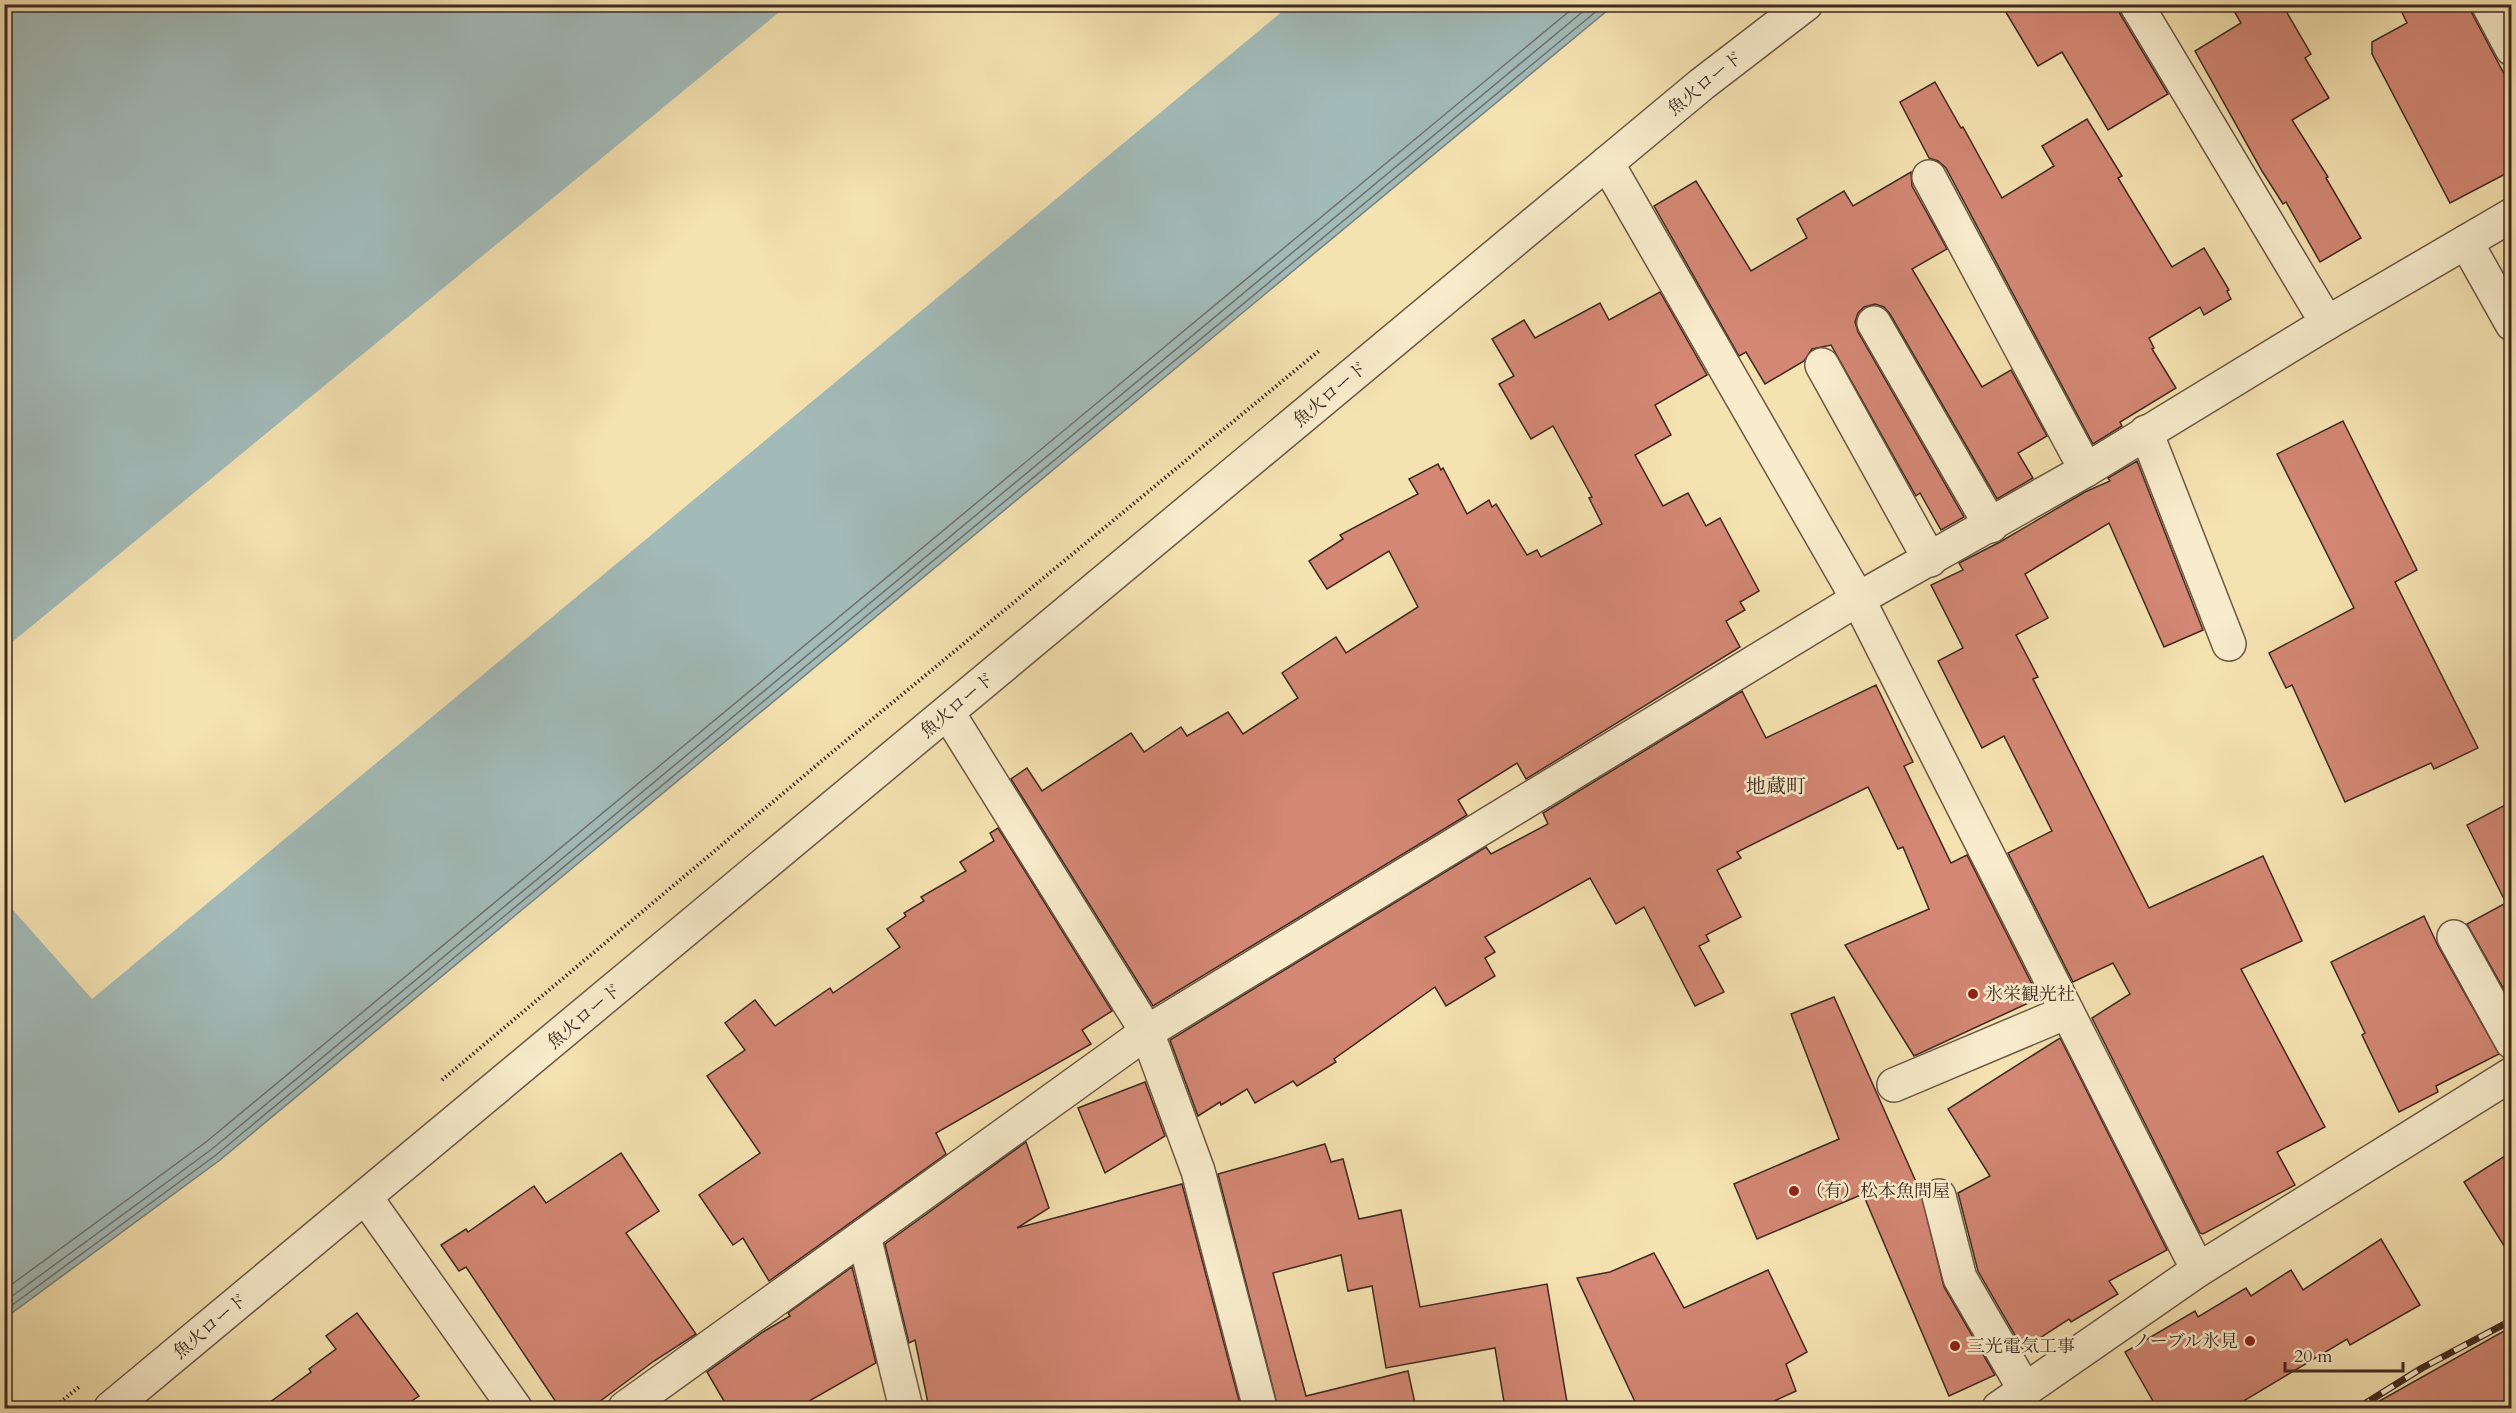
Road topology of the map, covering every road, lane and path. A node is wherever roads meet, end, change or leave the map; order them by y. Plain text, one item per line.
1 (1806, 4) edge
2 (2136, 4) edge
3 (2488, 4) edge
4 (2511, 49) edge
5 (1607, 163) junction
6 (1929, 177) dead end
7 (2511, 215) edge
8 (2466, 242) junction
9 (1874, 323) dead end
10 (2327, 323) junction
11 (2511, 324) edge
12 (1822, 365) dead end
13 (2146, 432) junction
14 (2086, 470) junction
15 (1991, 526) junction
16 (1930, 560) junction
17 (1858, 599) junction
18 (2229, 644) dead end
19 (948, 712) junction
20 (2454, 936) dead end
21 (2067, 1012) junction
22 (1147, 1032) junction
23 (2511, 1042) edge
24 (2511, 1074) edge
25 (1894, 1085) dead end
26 (1939, 1196) dead end
27 (366, 1198) junction
28 (864, 1236) junction
29 (2198, 1270) junction
30 (2012, 1399) edge
31 (111, 1408) edge
32 (515, 1408) edge
33 (625, 1408) edge
34 (906, 1408) edge
35 (1260, 1408) edge

1 - 5 street, 魚火ロード
2 - 10 street
3 - 4 street
5 - 17 street
5 - 19 street, 魚火ロード
6 - 14 street
7 - 8 street
8 - 10 street
8 - 11 street
9 - 15 street
10 - 13 street
12 - 16 street
13 - 14 street
13 - 18 street
14 - 15 street
15 - 16 street
16 - 17 street
17 - 21 street
17 - 22 street
19 - 22 street
19 - 27 street, 魚火ロード
20 - 23 street
21 - 25 street
21 - 29 street
22 - 28 street
22 - 35 street
24 - 29 street
26 - 30 street
27 - 31 street, 魚火ロード
27 - 32 street
28 - 33 street
28 - 34 street
29 - 30 street

